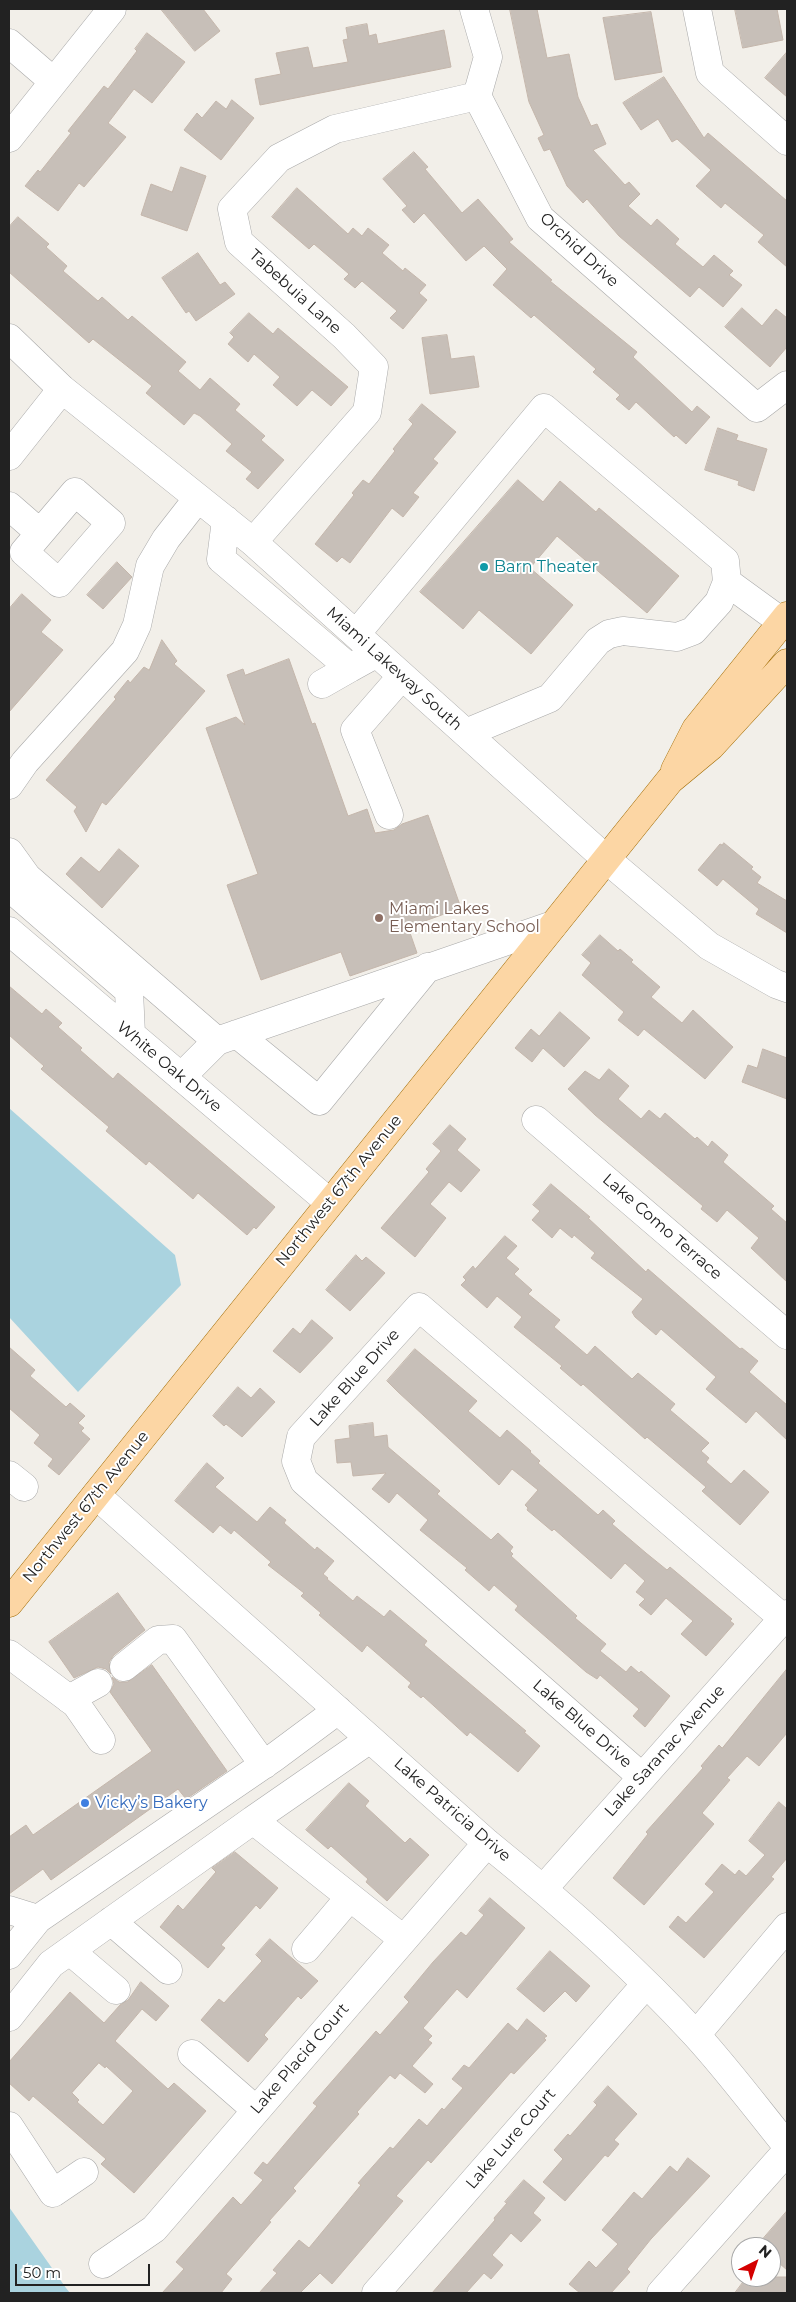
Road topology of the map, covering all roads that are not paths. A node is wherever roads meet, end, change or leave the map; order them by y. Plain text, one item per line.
1 (112, 9) edge
2 (474, 9) edge
3 (697, 9) edge
4 (9, 43) edge
5 (52, 81) junction
6 (478, 96) junction
7 (9, 138) edge
8 (787, 141) edge
9 (9, 338) edge
10 (787, 384) edge
11 (62, 389) junction
12 (9, 456) edge
13 (198, 498) junction
14 (9, 506) edge
15 (226, 520) junction
16 (40, 533) dead end
17 (253, 542) junction
18 (727, 582) junction
19 (784, 619) edge
20 (356, 634) junction
21 (377, 653) junction
22 (787, 663) edge
23 (350, 668) junction
24 (402, 676) junction
25 (322, 684) dead end
26 (466, 733) junction
27 (670, 780) junction
28 (9, 785) edge
29 (389, 816) dead end
30 (9, 852) edge
31 (606, 859) junction
32 (9, 888) edge
33 (553, 925) junction
34 (9, 931) edge
35 (428, 967) junction
36 (787, 988) edge
37 (131, 1034) junction
38 (227, 1037) junction
39 (182, 1077) junction
40 (536, 1120) dead end
41 (330, 1202) junction
42 (787, 1335) edge
43 (96, 1495) junction
44 (9, 1603) edge
45 (786, 1616) edge
46 (9, 1654) edge
47 (124, 1667) dead end
48 (98, 1683) dead end
49 (70, 1699) junction
50 (338, 1710) junction
51 (370, 1739) junction
52 (101, 1740) dead end
53 (264, 1765) junction
54 (642, 1777) junction
55 (253, 1820) junction
56 (487, 1843) junction
57 (544, 1888) junction
58 (350, 1897) junction
59 (9, 1910) edge
60 (38, 1919) junction
61 (111, 1922) junction
62 (787, 1926) edge
63 (403, 1939) junction
64 (306, 1949) dead end
65 (70, 1951) junction
66 (9, 1954) edge
67 (168, 1970) dead end
68 (646, 1984) junction
69 (116, 1990) dead end
70 (9, 2017) edge
71 (696, 2035) junction
72 (192, 2054) dead end
73 (256, 2110) junction
74 (9, 2126) edge
75 (787, 2146) edge
76 (787, 2151) edge
77 (84, 2172) dead end
78 (103, 2264) dead end
79 (376, 2293) edge
80 (661, 2293) edge

1 - 5 street
2 - 6 street
3 - 8 street
4 - 5 street
5 - 7 street
6 - 10 street, Orchid Drive
6 - 17 street, Tabebuia Lane
9 - 11 street, Miami Lakeway South
11 - 12 street
11 - 13 street, Miami Lakeway South
13 - 15 street, Miami Lakeway South
13 - 28 street
14 - 16 street
15 - 17 street, Miami Lakeway South
15 - 23 street
17 - 20 street, Miami Lakeway South
18 - 19 street
18 - 20 street
18 - 26 street
19 - 27 main road, Northwest 67th Avenue
20 - 21 street, Miami Lakeway South
21 - 23 street
21 - 24 street, Miami Lakeway South
22 - 27 main road, Northwest 67th Avenue
23 - 25 street
24 - 26 street, Miami Lakeway South
24 - 29 street
26 - 31 street, Miami Lakeway South
27 - 31 main road, Northwest 67th Avenue
30 - 38 street
31 - 33 main road, Northwest 67th Avenue
31 - 36 street, Miami Lakeway South
32 - 37 street
33 - 35 street
33 - 41 main road, Northwest 67th Avenue
34 - 37 street, White Oak Drive
35 - 38 street
35 - 38 street
37 - 39 street, White Oak Drive
38 - 39 street
39 - 41 street, White Oak Drive
40 - 42 street, Lake Como Terrace
41 - 43 main road, Northwest 67th Avenue
43 - 44 main road, Northwest 67th Avenue
43 - 50 street, Lake Patricia Drive
45 - 54 street, Lake Saranac Avenue
45 - 54 street, Lake Blue Drive
46 - 49 street
47 - 53 street
48 - 49 street
49 - 52 street
50 - 51 street, Lake Patricia Drive
50 - 53 street
51 - 55 street
51 - 56 street, Lake Patricia Drive
53 - 60 street
54 - 57 street, Lake Saranac Avenue
55 - 58 street
55 - 61 street
56 - 57 street, Lake Patricia Drive
56 - 63 street, Lake Placid Court
57 - 68 street, Lake Patricia Drive
58 - 63 street
58 - 64 street
59 - 60 street
60 - 66 street
61 - 65 street
61 - 67 street
62 - 71 street
63 - 73 street, Lake Placid Court
65 - 69 street
65 - 70 street
68 - 71 street, Lake Patricia Drive
68 - 79 street, Lake Lure Court
71 - 75 street, Lake Patricia Drive
72 - 73 street
73 - 78 street, Lake Placid Court
74 - 77 street
76 - 80 street

